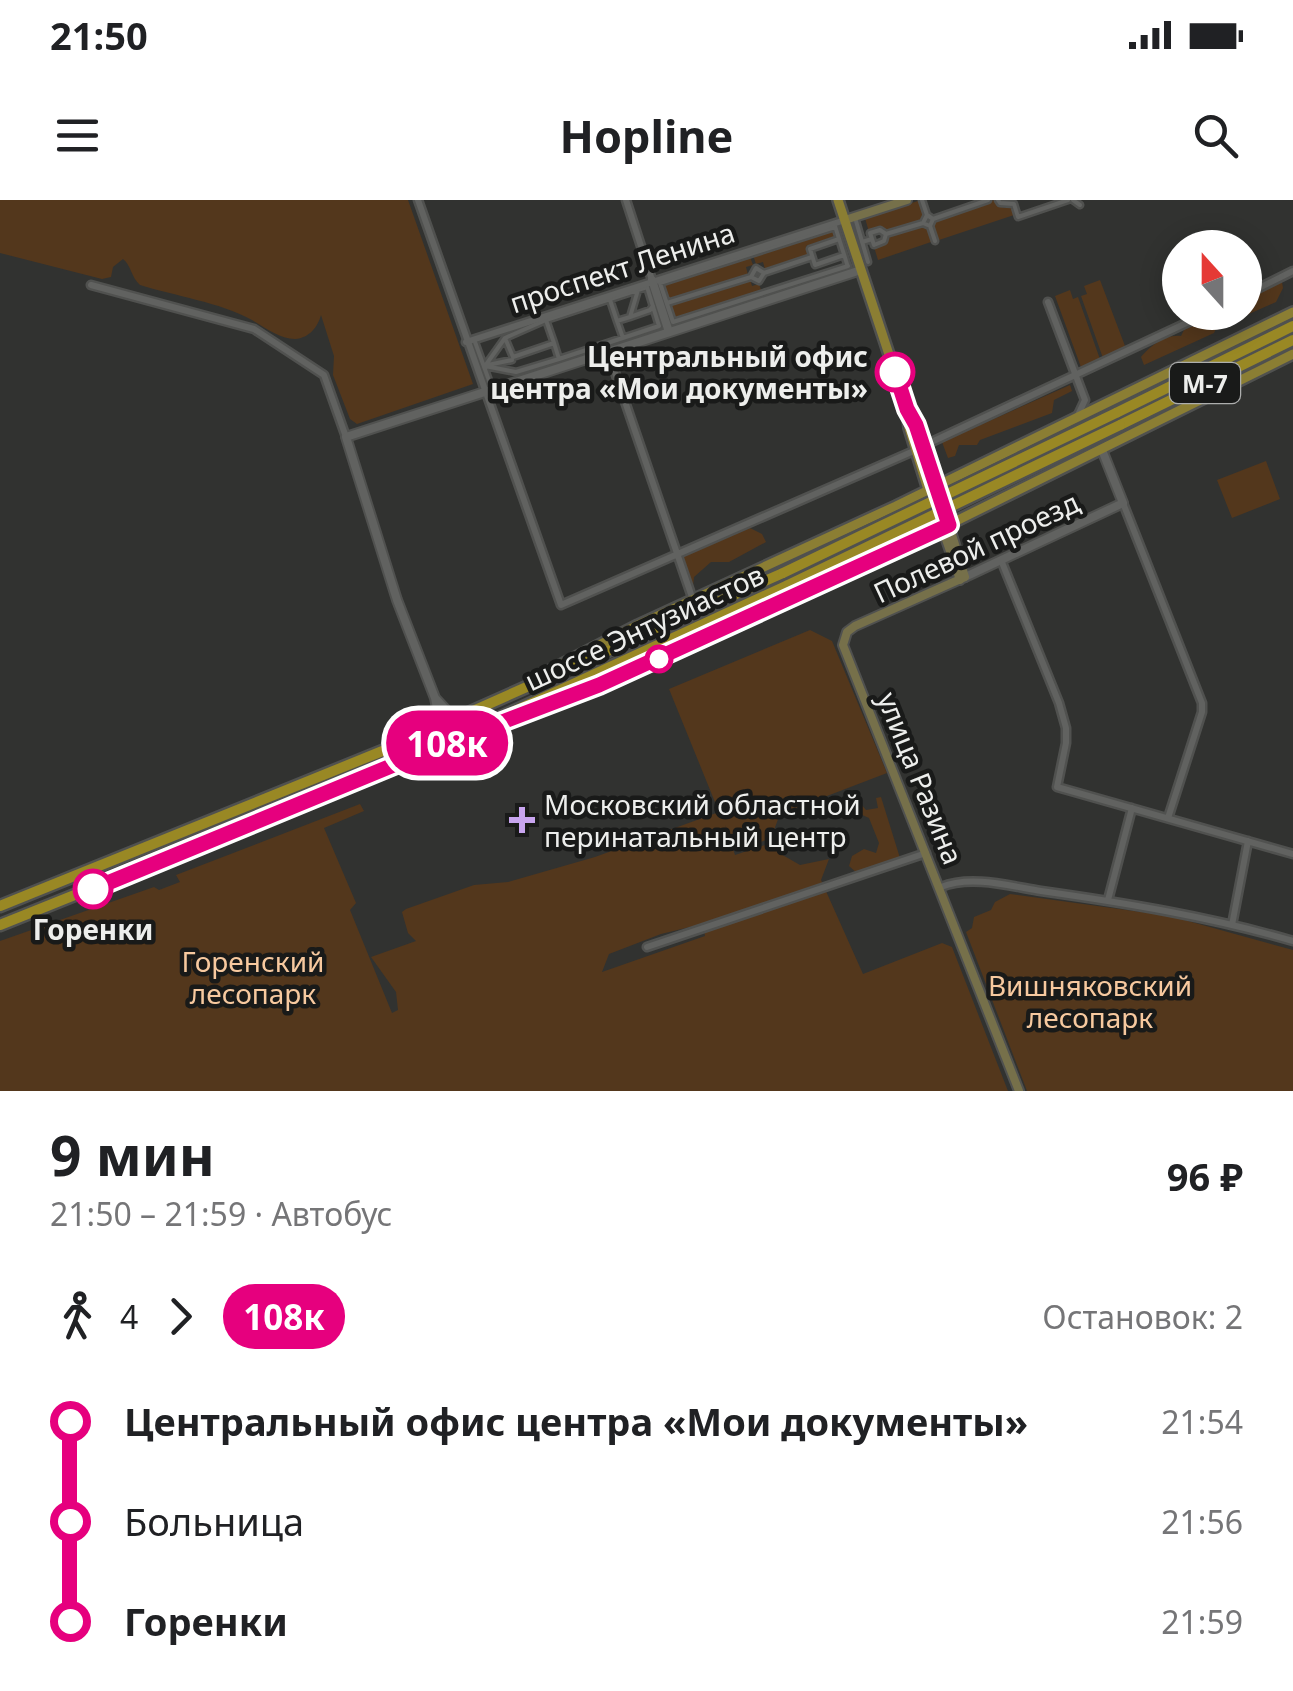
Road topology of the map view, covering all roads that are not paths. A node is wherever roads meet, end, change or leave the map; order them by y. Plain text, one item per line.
1 (418, 200) edge
2 (626, 200) edge
3 (838, 200) edge
4 (907, 200) edge
5 (922, 200) edge
6 (988, 200) edge
7 (998, 200) edge
8 (1070, 200) edge
9 (1013, 202) edge
10 (1080, 205) dead end
11 (927, 216) junction
12 (934, 218) junction
13 (924, 222) junction
14 (841, 225) junction
15 (930, 226) junction
16 (839, 240) junction
17 (935, 241) dead end
18 (862, 242) junction
19 (751, 254) junction
20 (844, 255) junction
21 (812, 257) junction
22 (865, 266) junction
23 (756, 268) junction
24 (1293, 271) edge
25 (764, 273) junction
26 (751, 276) junction
27 (652, 280) junction
28 (759, 282) junction
29 (91, 286) dead end
30 (1262, 286) edge
31 (638, 290) junction
32 (763, 293) junction
33 (610, 300) junction
34 (1048, 302) dead end
35 (667, 303) junction
36 (652, 309) junction
37 (1293, 312) edge
38 (630, 317) junction
39 (546, 320) junction
40 (617, 321) junction
41 (1293, 326) edge
42 (1173, 330) edge
43 (669, 332) junction
44 (551, 334) junction
45 (504, 338) junction
46 (623, 338) junction
47 (1293, 340) edge
48 (471, 342) junction
49 (554, 344) junction
50 (544, 346) junction
51 (557, 352) junction
52 (608, 352) junction
53 (1293, 354) edge
54 (510, 358) junction
55 (559, 360) junction
56 (484, 366) junction
57 (516, 372) junction
58 (1076, 378) junction
59 (488, 389) junction
60 (1084, 400) junction
61 (1106, 404) junction
62 (1118, 419) junction
63 (1074, 420) junction
64 (346, 437) junction
65 (1024, 444) junction
66 (920, 448) junction
67 (1102, 450) junction
68 (1036, 482) junction
69 (932, 488) junction
70 (1123, 503) junction
71 (945, 527) junction
72 (806, 547) junction
73 (676, 556) junction
74 (1001, 560) junction
75 (963, 578) junction
76 (818, 584) junction
77 (693, 600) junction
78 (847, 632) joint
79 (436, 698) junction
80 (494, 700) junction
81 (464, 714) junction
82 (428, 730) junction
83 (447, 743) junction
84 (1132, 808) junction
85 (1168, 818) junction
86 (1248, 841) junction
87 (927, 853) junction
88 (1293, 854) edge
89 (941, 887) junction
90 (1108, 900) junction
91 (0, 906) edge
92 (0, 925) edge
93 (1232, 925) junction
94 (1293, 941) edge
95 (647, 947) dead end
96 (1019, 1091) edge

1 - 48 street
2 - 27 street
3 - 14 main road
4 - 14 main road, проспект Ленина
5 - 11 street
6 - 12 street
7 - 9 street
8 - 9 street
8 - 10 street
11 - 12 street
11 - 13 street
12 - 15 street
13 - 15 street
13 - 18 street
14 - 16 street
14 - 18 street
14 - 19 street
14 - 22 main road
14 - 27 street, проспект Ленина
15 - 17 street
16 - 20 street
16 - 21 street
18 - 22 street
19 - 23 street
19 - 35 street
20 - 21 street
20 - 32 street
21 - 25 street
22 - 43 street
22 - 66 main road
23 - 25 street
23 - 26 street
24 - 30 street
25 - 28 street
26 - 28 street
26 - 35 street
27 - 43 street
27 - 48 street, проспект Ленина
28 - 32 street
29 - 64 street
31 - 33 street
31 - 36 street
31 - 38 street
32 - 35 street
33 - 39 street
33 - 40 street
34 - 58 street
36 - 38 street
36 - 46 street
37 - 61 main road
38 - 40 street
39 - 44 street
39 - 45 street
40 - 46 street
41 - 62 highway, шоссе Энтузиастов / М-7
42 - 58 street
43 - 52 street
44 - 49 street
44 - 50 street
45 - 54 street
45 - 56 street
46 - 55 street
47 - 62 highway, шоссе Энтузиастов / М-7
48 - 56 street
48 - 59 street
49 - 50 street
49 - 51 street
50 - 51 street
50 - 54 street
51 - 55 street
52 - 59 street
52 - 73 street
53 - 67 main road
54 - 56 street
54 - 57 street
55 - 57 street
56 - 57 street
56 - 59 street
58 - 60 street
58 - 66 street
59 - 64 street
59 - 73 street
60 - 61 street
60 - 63 street
61 - 63 main road
62 - 80 highway, шоссе Энтузиастов / М-7, bridge
62 - 83 highway, шоссе Энтузиастов / М-7, bridge
63 - 65 main road
64 - 79 street
65 - 68 main road
65 - 69 main road
66 - 69 main road
66 - 73 street
67 - 68 main road
67 - 70 street
68 - 71 main road
69 - 71 main road
69 - 72 main road
70 - 74 street, Полевой проезд
70 - 85 street
71 - 75 main road
71 - 76 main road
72 - 76 main road
72 - 77 main road
73 - 77 street
74 - 75 street, Полевой проезд
74 - 84 street
75 - 78 main road, Полевой проезд
76 - 83 main road
77 - 80 main road
78 - 87 main road, улица Разина
79 - 81 street
79 - 82 street
80 - 81 highway, шоссе Энтузиастов / М-7
81 - 82 highway, шоссе Энтузиастов / М-7
82 - 91 highway, шоссе Энтузиастов / М-7
83 - 92 highway, шоссе Энтузиастов / М-7
84 - 85 street
84 - 90 street
85 - 86 street
86 - 88 street
86 - 93 street
87 - 89 main road, улица Разина
87 - 95 street
89 - 90 street
89 - 96 main road, улица Разина
90 - 93 street
93 - 94 street

